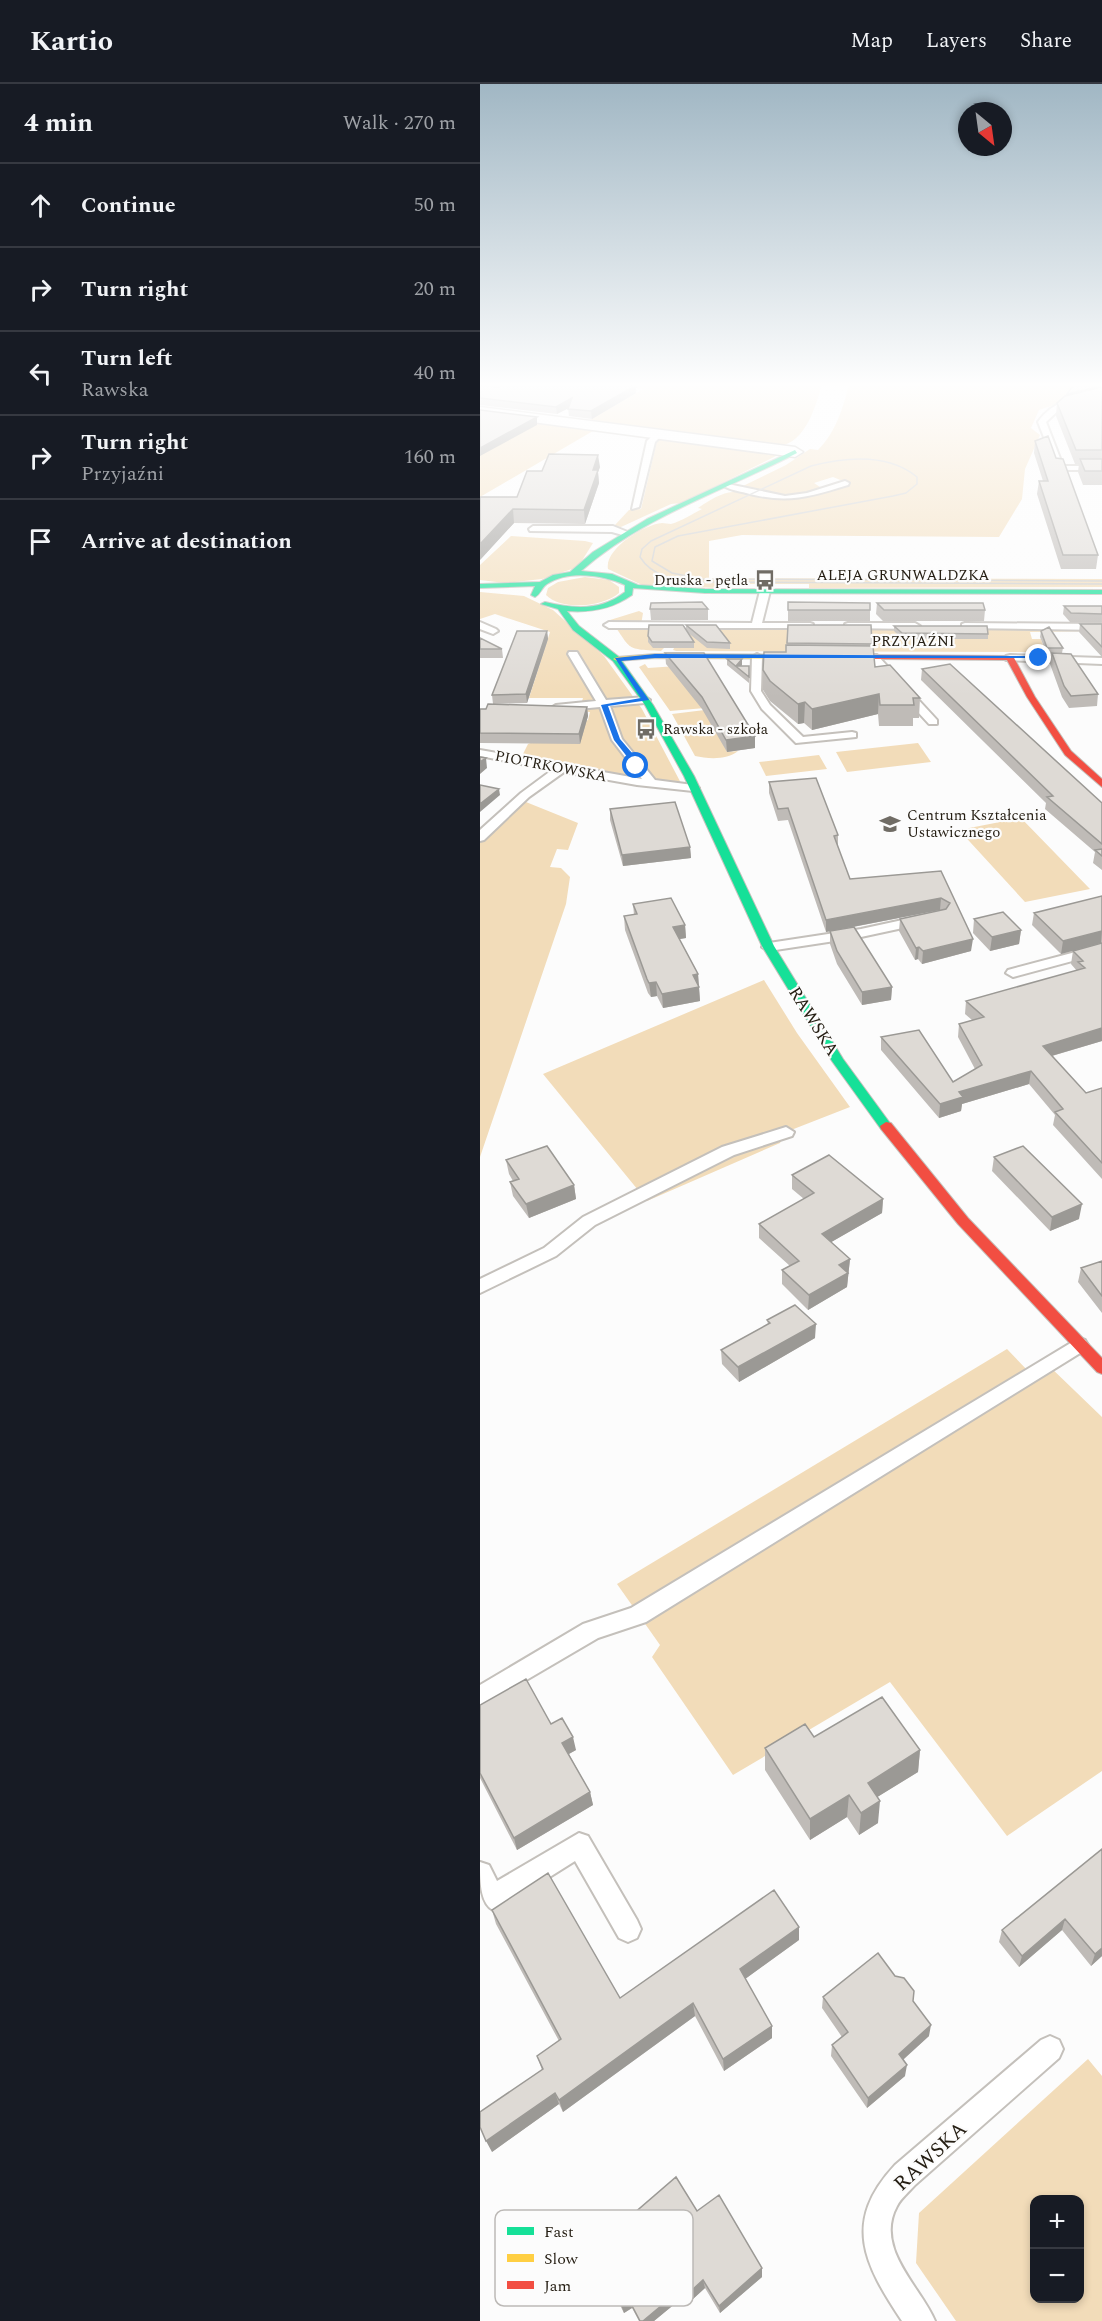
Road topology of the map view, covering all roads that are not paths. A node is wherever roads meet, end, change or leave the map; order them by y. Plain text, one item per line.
1 (640, 488) edge
2 (723, 488) edge
3 (738, 488) edge
4 (828, 488) edge
5 (635, 507) dead end
6 (532, 529) edge
7 (626, 533) junction
8 (600, 553) junction
9 (573, 574) junction
10 (603, 574) junction
11 (480, 587) edge
12 (538, 589) junction
13 (628, 591) junction
14 (765, 591) junction
15 (1102, 592) edge
16 (561, 608) junction
17 (591, 608) junction
18 (480, 625) edge
19 (609, 625) dead end
20 (757, 626) junction
21 (817, 626) edge
22 (840, 626) edge
23 (923, 626) edge
24 (959, 626) edge
25 (1102, 627) edge
26 (493, 631) dead end
27 (588, 635) junction
28 (573, 654) dead end
29 (757, 657) junction
30 (873, 657) junction
31 (1010, 658) junction
32 (617, 659) junction
33 (1102, 661) edge
34 (645, 700) junction
35 (604, 705) junction
36 (543, 708) edge
37 (933, 722) dead end
38 (852, 735) dead end
39 (480, 753) edge
40 (562, 768) junction
41 (652, 784) junction
42 (1102, 784) edge
43 (693, 788) junction
44 (480, 837) edge
45 (929, 918) edge
46 (768, 946) junction
47 (1102, 949) edge
48 (1013, 973) dead end
49 (786, 1132) dead end
50 (480, 1287) edge
51 (1079, 1345) junction
52 (1102, 1368) edge
53 (480, 1697) edge
54 (480, 1874) edge
55 (628, 1929) dead end
56 (1050, 2049) dead end
57 (920, 2321) edge

1 - 5 lane
2 - 7 street
3 - 4 lane
6 - 7 lane
7 - 8 street
8 - 9 street
8 - 10 street
9 - 10 street
9 - 12 street
10 - 13 street
11 - 12 street
12 - 16 street
13 - 14 street, ALEJA GRUNWALDZKA
13 - 17 street
14 - 15 street, ALEJA GRUNWALDZKA
14 - 20 lane
16 - 17 street
16 - 27 street, RAWSKA
17 - 27 street
18 - 26 lane
19 - 20 lane
20 - 21 lane
22 - 23 lane
24 - 25 lane
27 - 32 street, RAWSKA
28 - 35 lane
29 - 30 street, PRZYJAŹNI
29 - 32 street, PRZYJAŹNI
29 - 38 lane
30 - 31 street, PRZYJAŹNI
30 - 37 lane
31 - 33 lane, PRZYJAŹNI
31 - 42 street
32 - 34 street, RAWSKA
34 - 35 lane
34 - 43 street, RAWSKA
35 - 36 lane
35 - 41 lane
39 - 40 lane, PIOTRKOWSKA
40 - 41 lane, PIOTRKOWSKA
40 - 44 lane
41 - 43 lane, PIOTRKOWSKA
43 - 46 street, RAWSKA
45 - 46 lane
46 - 51 street, RAWSKA
47 - 48 lane
49 - 50 lane
51 - 52 street, RAWSKA
51 - 53 lane
54 - 55 lane
56 - 57 lane, RAWSKA

